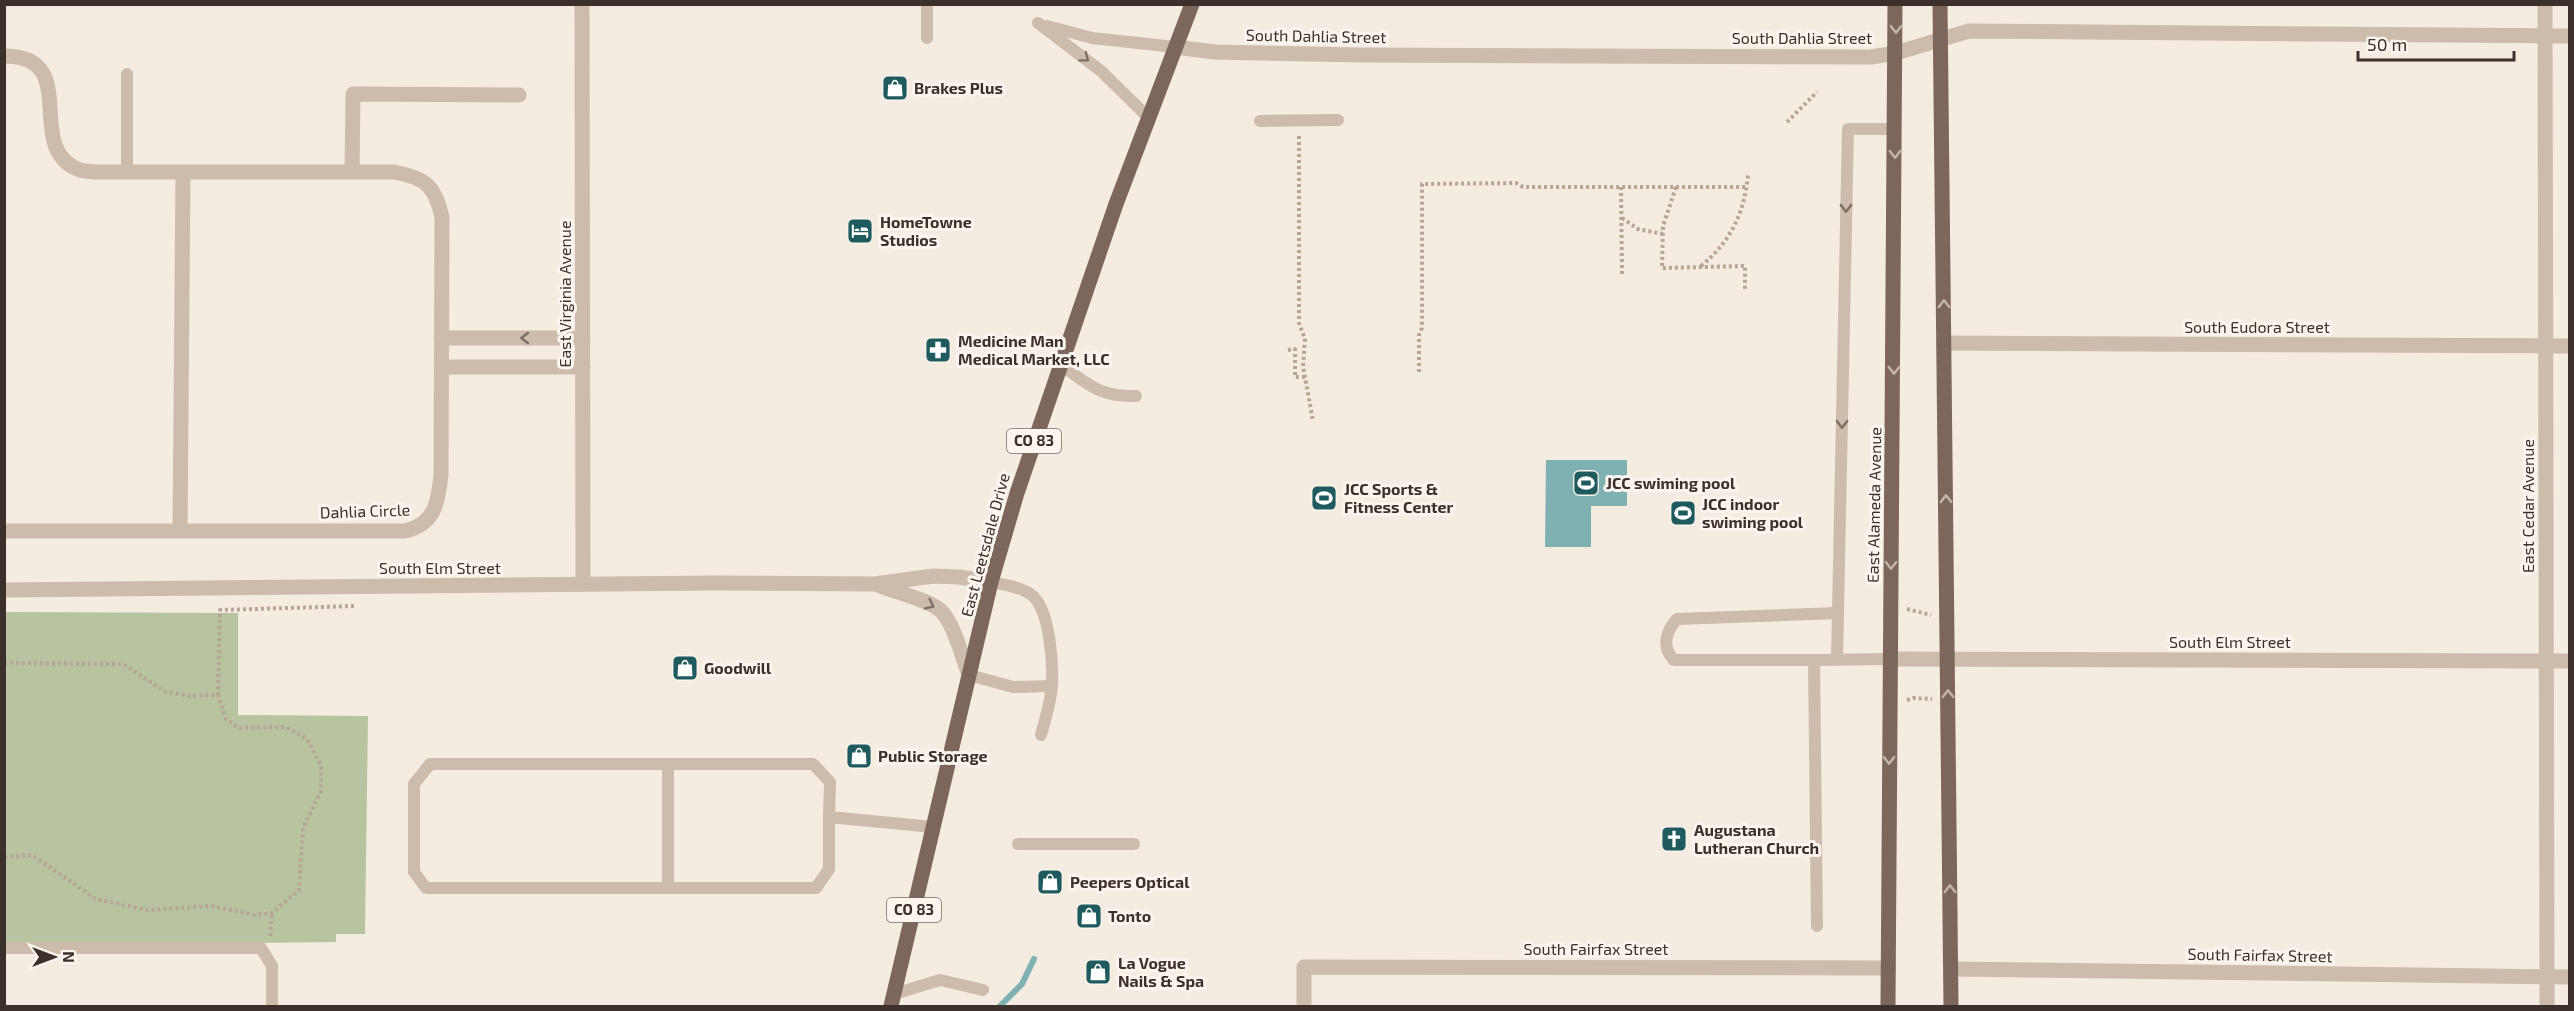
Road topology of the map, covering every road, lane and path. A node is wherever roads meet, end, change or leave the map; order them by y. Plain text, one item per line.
1 (582, 4) edge
2 (927, 4) edge
3 (1192, 4) edge
4 (1895, 4) edge
5 (1940, 4) edge
6 (2545, 4) edge
7 (2545, 36) junction
8 (2570, 36) edge
9 (927, 38) dead end
10 (1939, 40) junction
11 (1175, 47) junction
12 (1896, 53) junction
13 (4, 56) edge
14 (127, 74) dead end
15 (1817, 92) dead end
16 (519, 95) dead end
17 (1148, 117) junction
18 (1338, 120) dead end
19 (1260, 121) dead end
20 (1787, 122) dead end
21 (1895, 129) junction
22 (1299, 136) dead end
23 (127, 172) junction
24 (183, 172) junction
25 (352, 172) junction
26 (1748, 175) dead end
27 (1621, 187) junction
28 (1676, 187) junction
29 (1747, 187) junction
30 (1622, 218) junction
31 (1663, 234) junction
32 (1701, 266) junction
33 (1622, 274) dead end
34 (1745, 289) dead end
35 (441, 338) junction
36 (584, 338) junction
37 (1944, 343) junction
38 (2546, 346) junction
39 (2570, 346) edge
40 (1288, 350) dead end
41 (1060, 364) junction
42 (441, 367) junction
43 (584, 367) junction
44 (1419, 372) dead end
45 (1305, 377) junction
46 (1136, 396) dead end
47 (1312, 421) dead end
48 (4, 531) edge
49 (180, 531) junction
50 (991, 582) junction
51 (583, 584) junction
52 (875, 584) junction
53 (4, 590) edge
54 (363, 606) dead end
55 (1905, 609) dead end
56 (1838, 613) junction
57 (1932, 615) dead end
58 (1890, 658) junction
59 (1947, 658) junction
60 (1814, 660) junction
61 (1837, 660) junction
62 (2546, 661) junction
63 (2570, 661) edge
64 (4, 663) edge
65 (969, 675) junction
66 (1052, 686) junction
67 (218, 695) junction
68 (1907, 700) dead end
69 (1936, 700) dead end
70 (1041, 735) dead end
71 (668, 764) junction
72 (829, 817) junction
73 (933, 827) junction
74 (1018, 844) dead end
75 (1134, 844) dead end
76 (4, 856) edge
77 (668, 888) junction
78 (1817, 926) dead end
79 (4, 948) edge
80 (1888, 968) junction
81 (1951, 969) junction
82 (2547, 977) junction
83 (2570, 977) edge
84 (983, 990) dead end
85 (893, 1000) edge
86 (272, 1006) edge
87 (1304, 1006) edge
88 (1888, 1006) edge
89 (1951, 1006) edge
90 (2547, 1006) edge

1 - 36 street, East Virginia Avenue
2 - 9 lane
3 - 11 main road, East Leetsdale Drive / CO 83
4 -> 12 main road, East Alameda Avenue
5 - 10 main road
6 - 7 street, East Cedar Avenue
7 - 8 street, South Dahlia Street
7 - 10 street, South Dahlia Street
7 - 38 street, East Cedar Avenue
10 - 12 street, South Dahlia Street
37 -> 10 main road
11 - 12 street, South Dahlia Street
11 - 17 main road, East Leetsdale Drive / CO 83
11 -> 17 lane
12 - 21 main road, East Alameda Avenue
13 - 23 street, Dahlia Circle
14 - 23 lane
15 - 20 path
16 - 25 street
17 - 41 main road, East Leetsdale Drive / CO 83
18 - 19 lane
21 -> 56 lane
21 -> 58 main road, East Alameda Avenue
22 - 45 path
23 - 24 street, Dahlia Circle
24 - 25 street, Dahlia Circle
24 - 49 street
25 - 35 street, Dahlia Circle
26 - 29 path
27 - 28 path
27 - 30 path
27 - 44 path
28 - 29 path
28 - 31 path
29 - 32 path
30 - 31 path
30 - 33 path
31 - 32 path
32 - 34 path
36 -> 35 street
35 - 42 street, Dahlia Circle
36 - 43 street, East Virginia Avenue
37 - 38 street, South Eudora Street
59 -> 37 main road
38 - 39 street, South Eudora Street
38 - 62 street, East Cedar Avenue
40 - 45 path
41 - 46 lane
41 - 50 main road, East Leetsdale Drive / CO 83
42 - 43 street
42 - 49 street, Dahlia Circle
43 - 51 street, East Virginia Avenue
45 - 47 path
48 - 49 street, Dahlia Circle
50 - 52 street, South Elm Street
50 - 65 main road, East Leetsdale Drive / CO 83
50 - 66 lane
51 - 52 street, South Elm Street
51 - 53 street, South Elm Street
52 -> 65 street, South Elm Street
54 - 67 path
55 - 57 path
56 - 60 lane
56 - 61 lane
58 - 59 street, South Elm Street
58 - 61 lane
58 -> 80 main road, East Alameda Avenue
59 - 62 street, South Elm Street
81 -> 59 main road
60 - 61 lane
60 - 78 lane
62 - 63 street, South Elm Street
62 - 82 street, East Cedar Avenue
64 - 67 path
65 - 66 lane
65 - 73 main road, East Leetsdale Drive / CO 83
66 - 70 lane
67 - 76 path
68 - 69 path
71 - 72 lane
71 - 77 lane
71 - 77 lane
72 - 73 lane
72 - 77 lane
73 - 85 main road, East Leetsdale Drive / CO 83
74 - 75 lane
79 - 86 lane
80 - 87 street, South Fairfax Street
80 - 88 main road, East Alameda Avenue
81 - 82 street, South Fairfax Street
81 - 89 main road
82 - 83 street, South Fairfax Street
82 - 90 street, East Cedar Avenue
84 - 85 lane

